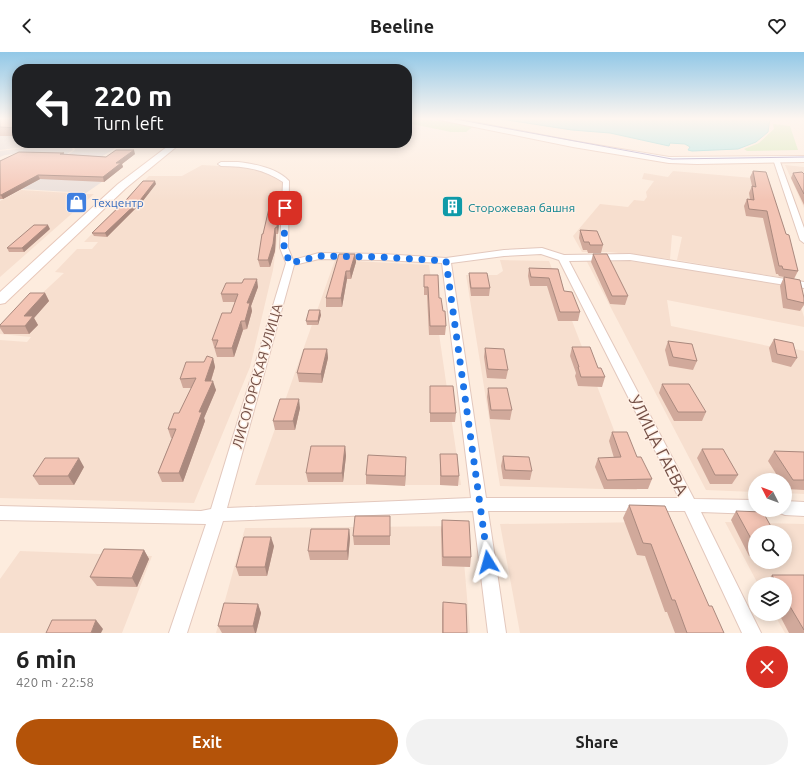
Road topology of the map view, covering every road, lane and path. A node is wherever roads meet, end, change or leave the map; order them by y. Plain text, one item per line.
1 (580, 145) edge
2 (613, 145) edge
3 (171, 148) edge
4 (804, 154) edge
5 (776, 159) junction
6 (804, 159) edge
7 (221, 164) dead end
8 (804, 240) edge
9 (563, 258) junction
10 (446, 261) junction
11 (290, 263) junction
12 (804, 285) edge
13 (0, 300) edge
14 (480, 504) junction
15 (690, 505) junction
16 (748, 508) edge
17 (792, 508) edge
18 (804, 509) edge
19 (0, 513) edge
20 (217, 514) junction
21 (178, 633) edge
22 (498, 633) edge
23 (752, 633) edge

1 - 5 main road
2 - 4 main road
3 - 13 main road
5 - 6 main road
5 - 8 street
7 - 11 street
9 - 10 street
9 - 12 street
9 - 15 street, УЛИЦА ГАЕВА
10 - 11 street
10 - 14 street
11 - 20 street, ЛИСОГОРСКАЯ УЛИЦА
14 - 15 street
14 - 20 street
14 - 22 street
15 - 16 street
15 - 23 street, УЛИЦА ГАЕВА
17 - 18 street
19 - 20 street
20 - 21 street, ЛИСОГОРСКАЯ УЛИЦА

